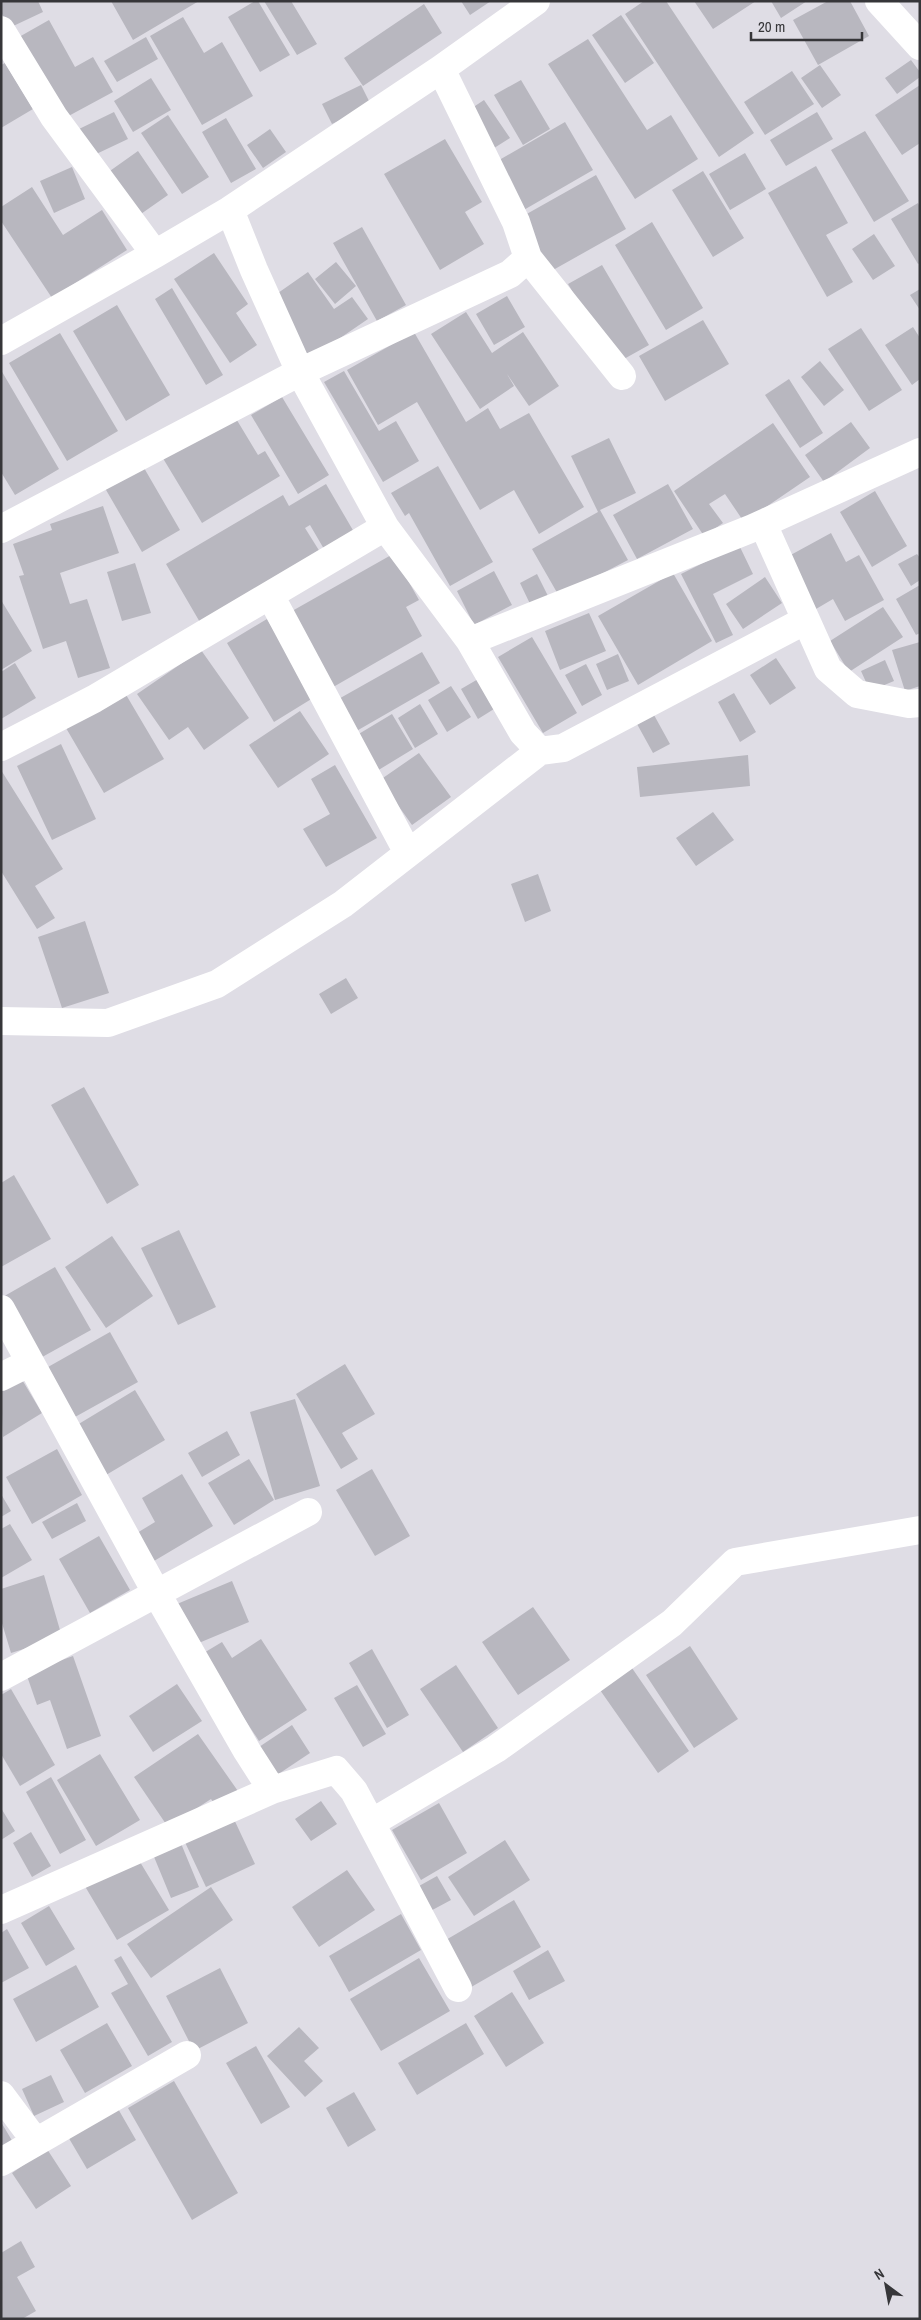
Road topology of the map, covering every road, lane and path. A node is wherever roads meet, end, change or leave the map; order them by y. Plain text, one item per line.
1 (536, 1) edge
2 (878, 1) edge
3 (1, 30) edge
4 (920, 46) edge
5 (440, 69) junction
6 (230, 210) junction
7 (155, 254) junction
8 (528, 258) junction
9 (1, 341) edge
10 (300, 372) junction
11 (622, 376) dead end
12 (920, 452) edge
13 (763, 524) junction
14 (385, 527) junction
15 (1, 529) edge
16 (270, 595) junction
17 (806, 620) junction
18 (470, 641) junction
19 (920, 703) edge
20 (1, 747) edge
21 (540, 751) junction
22 (408, 853) junction
23 (1, 1020) edge
24 (1, 1309) edge
25 (29, 1363) junction
26 (1, 1377) edge
27 (308, 1512) dead end
28 (920, 1530) edge
29 (157, 1594) junction
30 (1, 1678) edge
31 (272, 1790) junction
32 (371, 1823) junction
33 (1, 1910) edge
34 (458, 1988) dead end
35 (187, 2055) dead end
36 (1, 2095) edge
37 (36, 2142) junction
38 (1, 2162) edge

1 - 5 street
2 - 4 street
3 - 7 street
5 - 6 street
5 - 8 street
6 - 7 street
6 - 10 street
7 - 9 street
8 - 10 street
8 - 11 street
10 - 14 street
10 - 15 street
12 - 13 street
13 - 17 street
13 - 18 street
14 - 16 street
14 - 18 street
16 - 20 street
16 - 22 street
17 - 19 street
17 - 21 street
18 - 21 street
21 - 22 street
22 - 23 street
24 - 25 street
25 - 26 street
25 - 29 street
27 - 29 street
28 - 32 street
29 - 30 street
29 - 31 street
31 - 32 street
31 - 33 street
32 - 34 street
35 - 37 street
36 - 37 street
37 - 38 street

